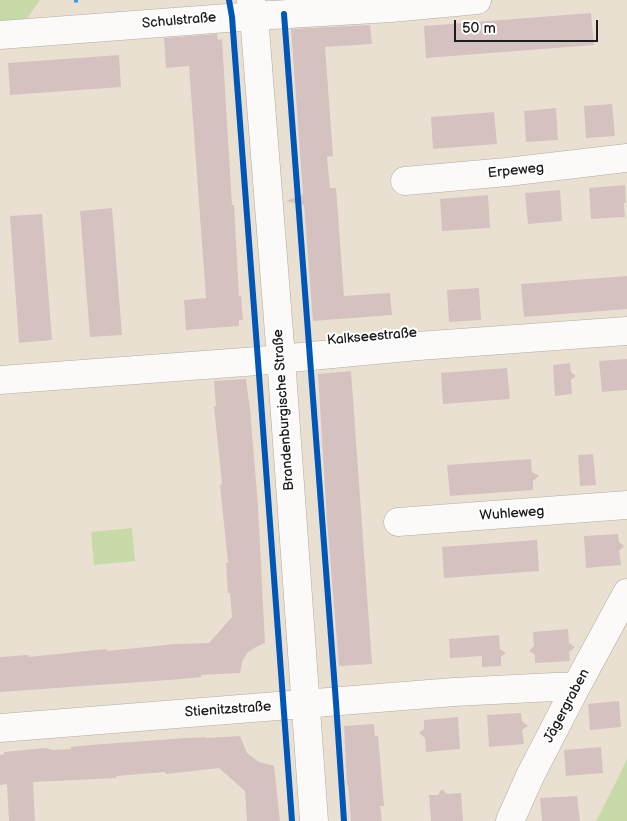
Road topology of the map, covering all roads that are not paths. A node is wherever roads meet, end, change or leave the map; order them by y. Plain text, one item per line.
1 (477, 0) edge
2 (252, 8) edge
3 (0, 34) edge
4 (627, 158) edge
5 (406, 181) dead end
6 (627, 331) edge
7 (281, 358) junction
8 (0, 380) edge
9 (627, 506) edge
10 (398, 522) dead end
11 (627, 593) edge
12 (576, 687) junction
13 (305, 704) junction
14 (0, 728) edge
15 (314, 821) edge
16 (510, 821) edge

1 - 2 street, Schulstraße
2 - 3 street, Schulstraße
2 - 7 street, Brandenburgische Straße
4 - 5 street, Erpeweg
6 - 7 street, Kalkseestraße
7 - 8 street, Kalkseestraße
7 - 13 street, Brandenburgische Straße
9 - 10 street, Wuhleweg
11 - 12 street, Jägergraben
12 - 13 street, Stienitzstraße
12 - 16 street, Jägergraben
13 - 14 street, Stienitzstraße
13 - 15 street, Brandenburgische Straße

